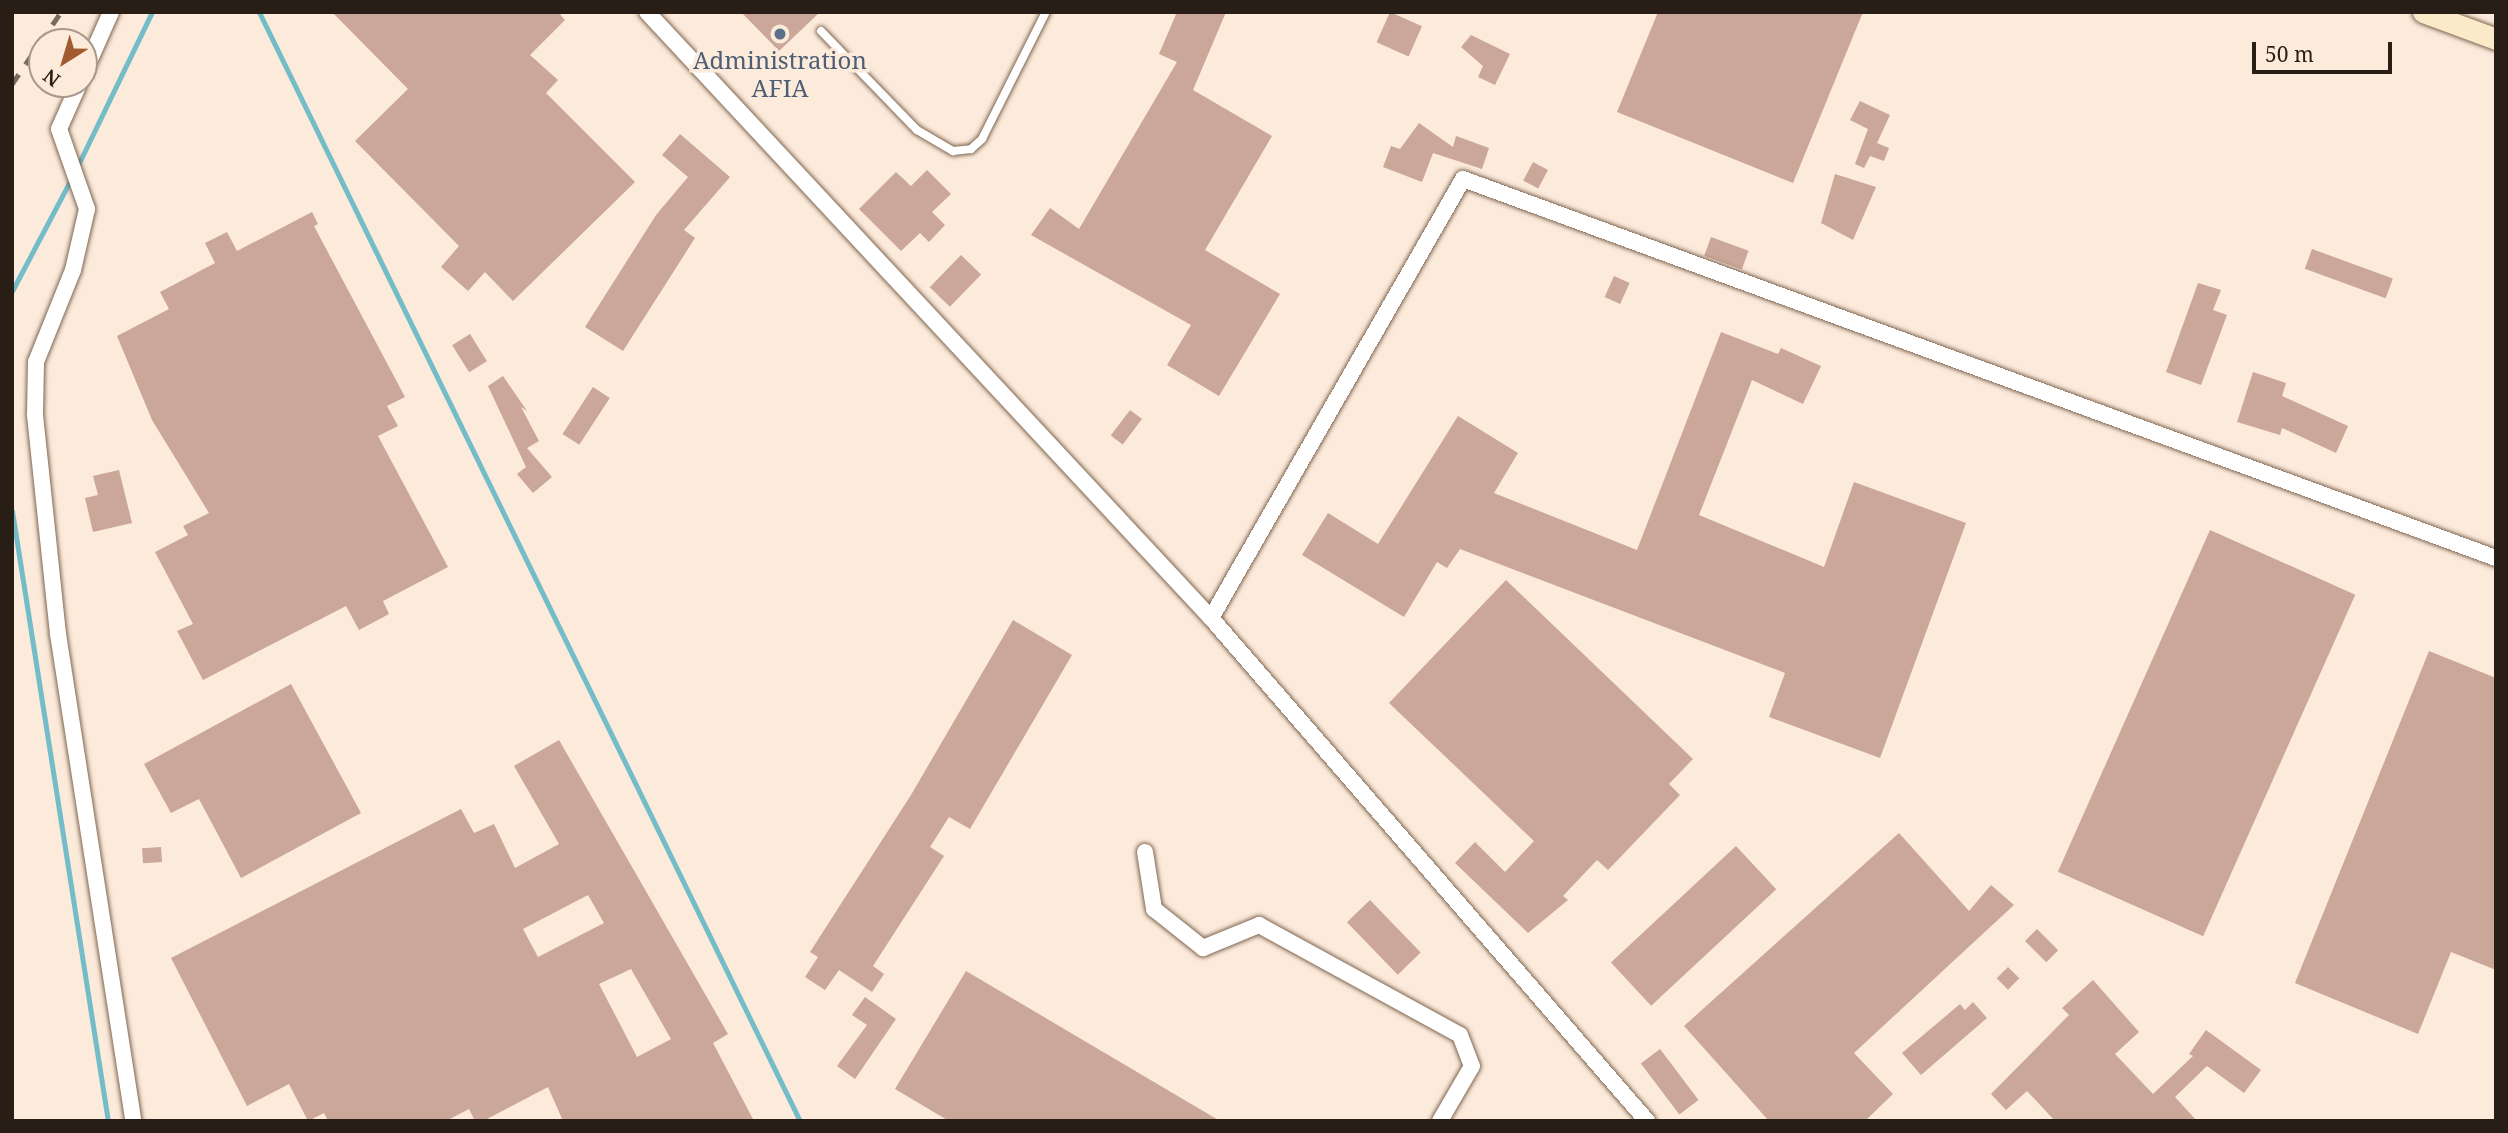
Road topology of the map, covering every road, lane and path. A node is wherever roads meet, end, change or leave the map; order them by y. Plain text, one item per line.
1 (111, 12) edge
2 (647, 12) edge
3 (1046, 12) edge
4 (2423, 12) edge
5 (821, 31) dead end
6 (2496, 39) edge
7 (98, 41) edge
8 (73, 98) edge
9 (2496, 558) edge
10 (1211, 618) junction
11 (1145, 852) dead end
12 (133, 1121) edge
13 (1440, 1121) edge
14 (1647, 1121) edge

1 - 7 street
2 - 10 street
3 - 5 lane
4 - 6 main road
8 - 12 street
9 - 10 street
10 - 14 street
11 - 13 street

